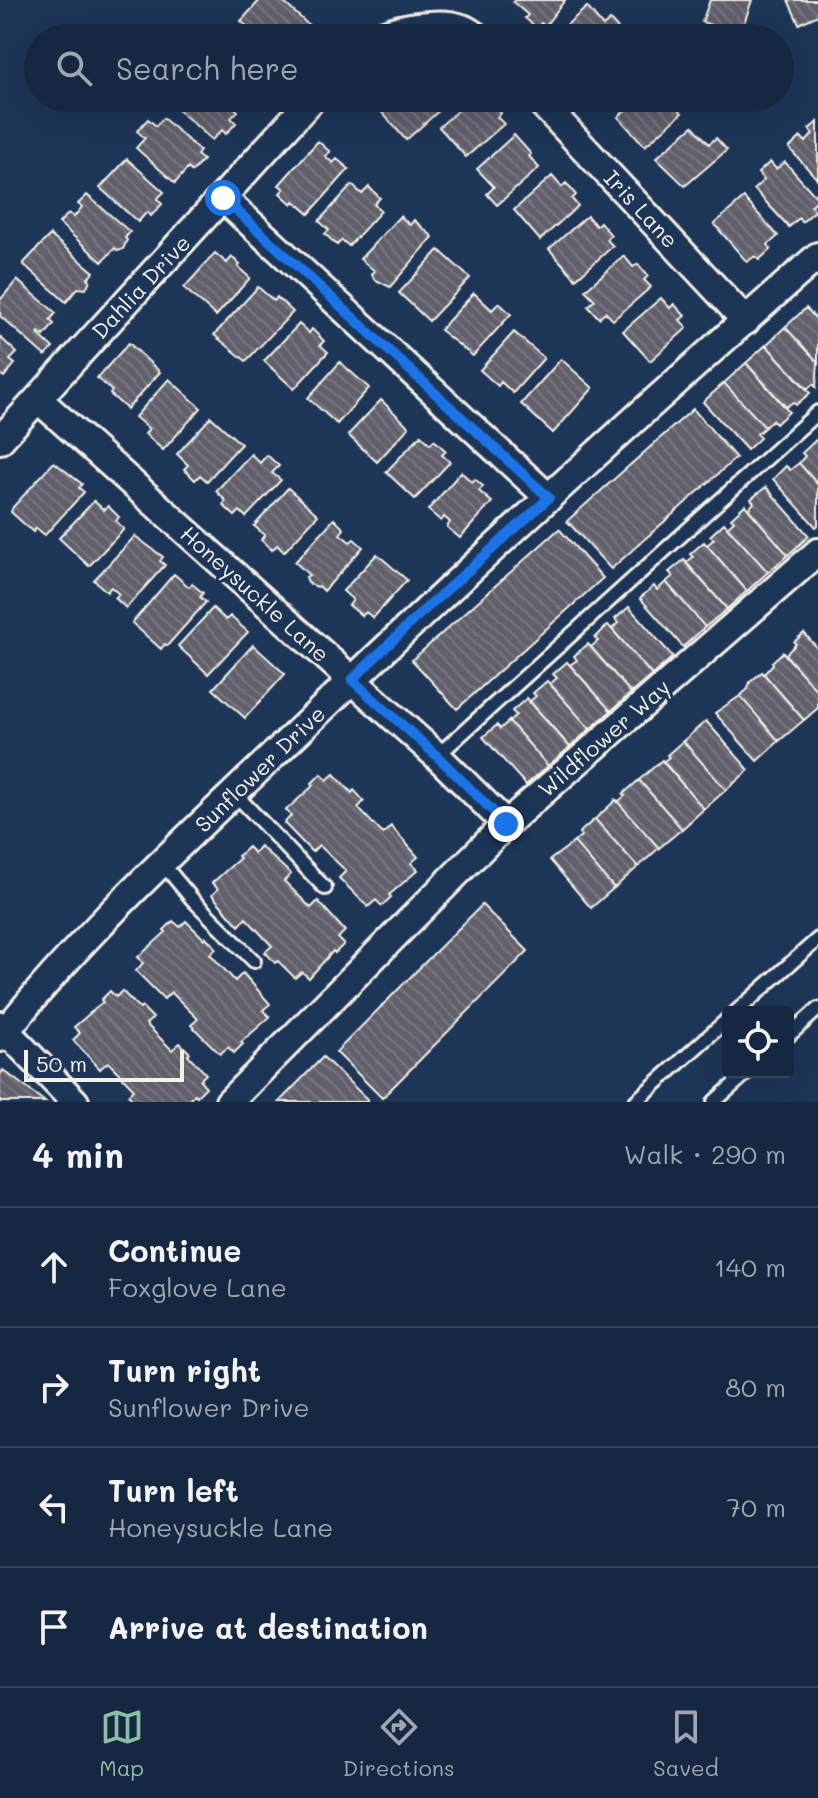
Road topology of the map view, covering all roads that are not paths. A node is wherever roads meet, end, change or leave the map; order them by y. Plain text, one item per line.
1 (300, 112) edge
2 (550, 112) edge
3 (223, 198) junction
4 (818, 256) edge
5 (746, 321) junction
6 (38, 399) junction
7 (818, 412) edge
8 (0, 440) edge
9 (549, 498) junction
10 (818, 552) edge
11 (352, 680) junction
12 (437, 756) junction
13 (234, 793) junction
14 (506, 824) junction
15 (162, 863) junction
16 (325, 888) dead end
17 (818, 939) edge
18 (254, 961) dead end
19 (743, 1006) edge
20 (818, 1009) edge
21 (722, 1024) edge
22 (2, 1031) edge
23 (794, 1031) edge
24 (741, 1078) edge
25 (75, 1102) edge
26 (229, 1102) edge
27 (635, 1102) edge
28 (714, 1102) edge

1 - 3 street, Dahlia Drive
2 - 5 street, Iris Lane
3 - 6 street, Dahlia Drive
3 - 9 street
4 - 5 street, Sunflower Drive
5 - 9 street, Sunflower Drive
6 - 8 street, Dahlia Drive
6 - 11 street, Honeysuckle Lane
7 - 12 lane
9 - 11 street, Sunflower Drive
10 - 14 street, Wildflower Way
11 - 12 street, Honeysuckle Lane
11 - 13 street, Sunflower Drive
12 - 14 street, Honeysuckle Lane
13 - 15 street, Sunflower Drive
13 - 16 lane
14 - 26 street, Wildflower Way
15 - 18 lane
15 - 22 street, Sunflower Drive
17 - 19 lane
20 - 23 lane
21 - 27 lane
22 - 25 street
24 - 28 lane

